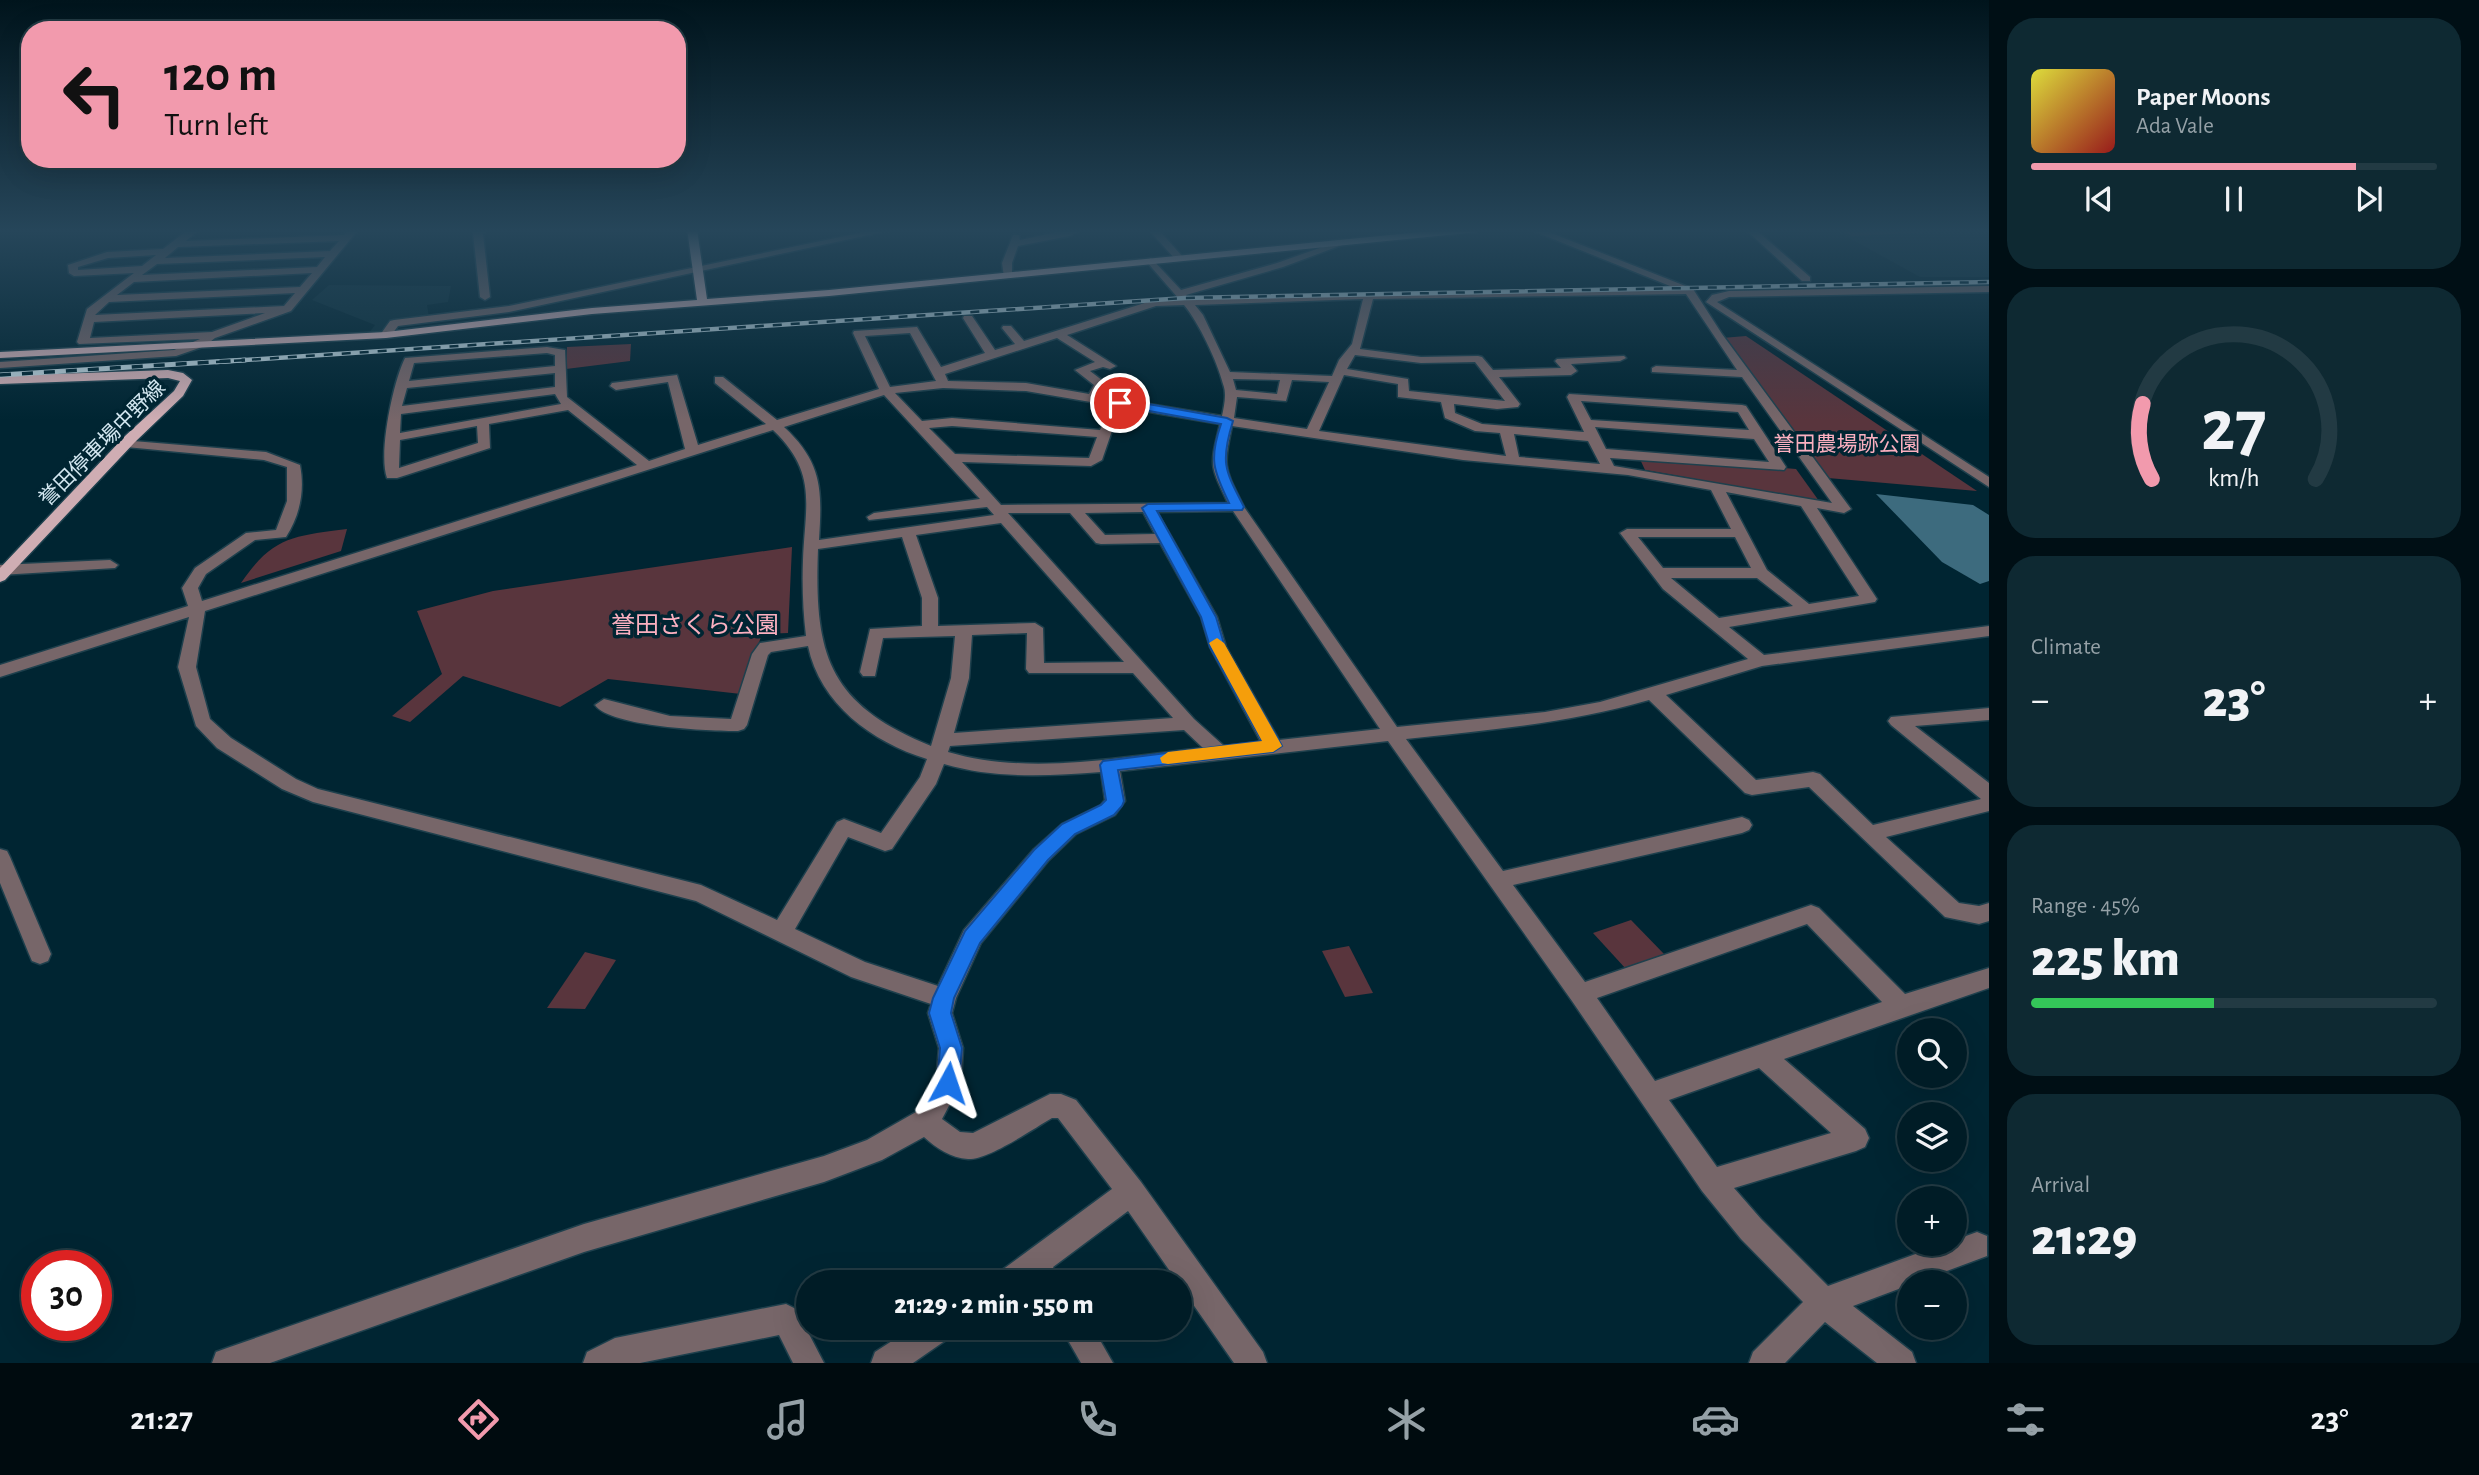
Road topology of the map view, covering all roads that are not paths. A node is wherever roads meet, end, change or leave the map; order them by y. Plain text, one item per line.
1 (115, 293) edge
2 (232, 293) edge
3 (299, 293) edge
4 (485, 293) edge
5 (589, 293) edge
6 (701, 293) edge
7 (833, 293) edge
8 (1179, 293) edge
9 (1200, 293) edge
10 (1586, 293) edge
11 (1690, 293) edge
12 (1801, 293) edge
13 (1369, 296) junction
14 (485, 297) dead end
15 (1184, 298) junction
16 (107, 299) junction
17 (702, 302) junction
18 (287, 309) junction
19 (968, 318) dead end
20 (89, 320) junction
21 (1007, 328) dead end
22 (1759, 334) junction
23 (213, 335) junction
24 (386, 335) junction
25 (1060, 335) junction
26 (1727, 335) junction
27 (201, 344) junction
28 (1023, 347) junction
29 (1352, 351) junction
30 (0, 355) edge
31 (993, 356) junction
32 (1620, 358) dead end
33 (0, 365) edge
34 (561, 369) junction
35 (1656, 370) dead end
36 (1490, 374) junction
37 (1746, 374) junction
38 (1338, 376) junction
39 (1287, 377) junction
40 (941, 378) junction
41 (0, 380) edge
42 (719, 380) dead end
43 (1228, 384) junction
44 (402, 385) junction
45 (616, 386) dead end
46 (561, 390) junction
47 (886, 391) junction
48 (1093, 398) junction
49 (1447, 398) junction
50 (569, 406) junction
51 (395, 411) junction
52 (1227, 421) junction
53 (1586, 423) junction
54 (483, 424) junction
55 (920, 425) junction
56 (773, 426) junction
57 (1506, 429) junction
58 (1311, 434) junction
59 (1759, 435) junction
60 (1591, 437) junction
61 (393, 438) junction
62 (126, 443) junction
63 (692, 450) junction
64 (1600, 453) junction
65 (951, 458) junction
66 (1514, 462) junction
67 (646, 465) junction
68 (1609, 469) junction
69 (1989, 483) edge
70 (1717, 488) junction
71 (1806, 503) junction
72 (1237, 507) junction
73 (1074, 508) junction
74 (1148, 508) junction
75 (996, 510) junction
76 (874, 517) dead end
77 (908, 533) junction
78 (1740, 533) junction
79 (1166, 538) junction
80 (811, 546) junction
81 (110, 565) dead end
82 (2, 572) edge
83 (1658, 573) junction
84 (1761, 573) junction
85 (197, 609) junction
86 (1806, 609) junction
87 (1714, 624) junction
88 (930, 631) junction
89 (1989, 631) edge
90 (964, 632) junction
91 (814, 640) junction
92 (1761, 661) junction
93 (1137, 667) junction
94 (0, 671) edge
95 (869, 672) dead end
96 (1652, 692) junction
97 (604, 705) dead end
98 (1986, 717) edge
99 (1188, 723) junction
100 (1393, 735) junction
101 (1273, 746) junction
102 (940, 747) junction
103 (1219, 752) junction
104 (1109, 765) junction
105 (1989, 794) edge
106 (1989, 804) edge
107 (1742, 825) dead end
108 (1869, 834) junction
109 (0, 857) edge
110 (1499, 880) junction
111 (1989, 912) edge
112 (782, 932) junction
113 (40, 954) dead end
114 (1989, 978) edge
115 (1580, 994) junction
116 (944, 998) junction
117 (1901, 1006) junction
118 (1761, 1054) junction
119 (1650, 1094) junction
120 (925, 1121) junction
121 (1711, 1182) junction
122 (1131, 1192) junction
123 (1978, 1246) dead end
124 (1045, 1270) edge
125 (1824, 1302) junction
126 (921, 1340) edge
127 (1084, 1340) edge
128 (228, 1363) edge
129 (598, 1363) edge
130 (809, 1363) edge
131 (886, 1363) edge
132 (1098, 1363) edge
133 (1252, 1363) edge
134 (1764, 1363) edge
135 (1901, 1363) edge

1 - 16 street
2 - 16 street
3 - 18 street
4 - 14 street
5 - 24 street
6 - 17 main road
7 - 17 main road
8 - 15 street
9 - 15 street
10 - 13 street
11 - 26 street
12 - 22 street
13 - 15 street
13 - 29 street
15 - 25 street
15 - 43 street
16 - 20 street
17 - 24 main road
18 - 20 street
18 - 23 street
19 - 31 street
20 - 23 street
21 - 28 street
22 - 26 street
22 - 69 street
23 - 27 street
24 - 27 main road
25 - 28 street
25 - 48 street
26 - 37 street
27 - 30 main road
27 - 33 street
28 - 31 street
29 - 36 street
29 - 38 street
31 - 40 street
32 - 36 street
34 - 44 street
34 - 44 street
34 - 46 street
35 - 37 street
36 - 49 street
37 - 71 street
38 - 39 street
38 - 49 street
38 - 58 street
39 - 43 street
39 - 43 street
40 - 47 street
40 - 47 street
40 - 48 street
41 - 62 main road, 誉田停車場中野線
42 - 56 street
43 - 52 street
44 - 51 street
45 - 63 street
46 - 50 street
46 - 51 street
47 - 55 street
47 - 56 street
48 - 52 street
49 - 57 street
50 - 54 street
50 - 67 street
51 - 61 street
52 - 58 street
52 - 72 street
53 - 59 street
53 - 59 street
53 - 60 street
54 - 61 street
54 - 61 street
55 - 65 street
55 - 65 street
56 - 63 street
56 - 80 street
57 - 60 street
57 - 66 street
58 - 66 street
59 - 64 street
60 - 64 street
62 - 82 main road, 誉田停車場中野線
62 - 85 street
63 - 67 street
64 - 68 street
65 - 75 street
66 - 68 street
67 - 85 street
68 - 70 street
70 - 71 street
70 - 78 street
71 - 86 street
72 - 74 street
72 - 100 street
73 - 74 street
73 - 75 street
73 - 79 street
74 - 79 street
75 - 76 street
75 - 77 street
75 - 93 street
77 - 80 street
77 - 88 street
78 - 83 street
78 - 84 street
79 - 101 street
80 - 91 street
81 - 82 street
83 - 84 street
83 - 87 street
84 - 86 street
85 - 94 street
85 - 112 street
86 - 87 street
87 - 92 street
88 - 90 street
88 - 95 street
89 - 92 street
90 - 93 street
90 - 102 street
91 - 97 street
91 - 102 street
92 - 96 street
93 - 99 street
96 - 100 street
96 - 108 street
98 - 105 street
99 - 102 street
99 - 103 street
100 - 101 street
100 - 110 street
101 - 103 street
102 - 104 street
102 - 112 street
103 - 104 street
104 - 116 street
106 - 108 street
107 - 110 street
108 - 111 street
109 - 113 street
110 - 115 street
112 - 116 street
114 - 117 street
115 - 117 street
115 - 119 street
116 - 120 street
117 - 118 street
118 - 119 street
118 - 121 street
119 - 121 street
120 - 122 street
120 - 128 street
121 - 125 street
122 - 124 street
122 - 133 street
123 - 125 street
125 - 134 street
125 - 135 street
126 - 131 street
127 - 132 street
129 - 130 street

